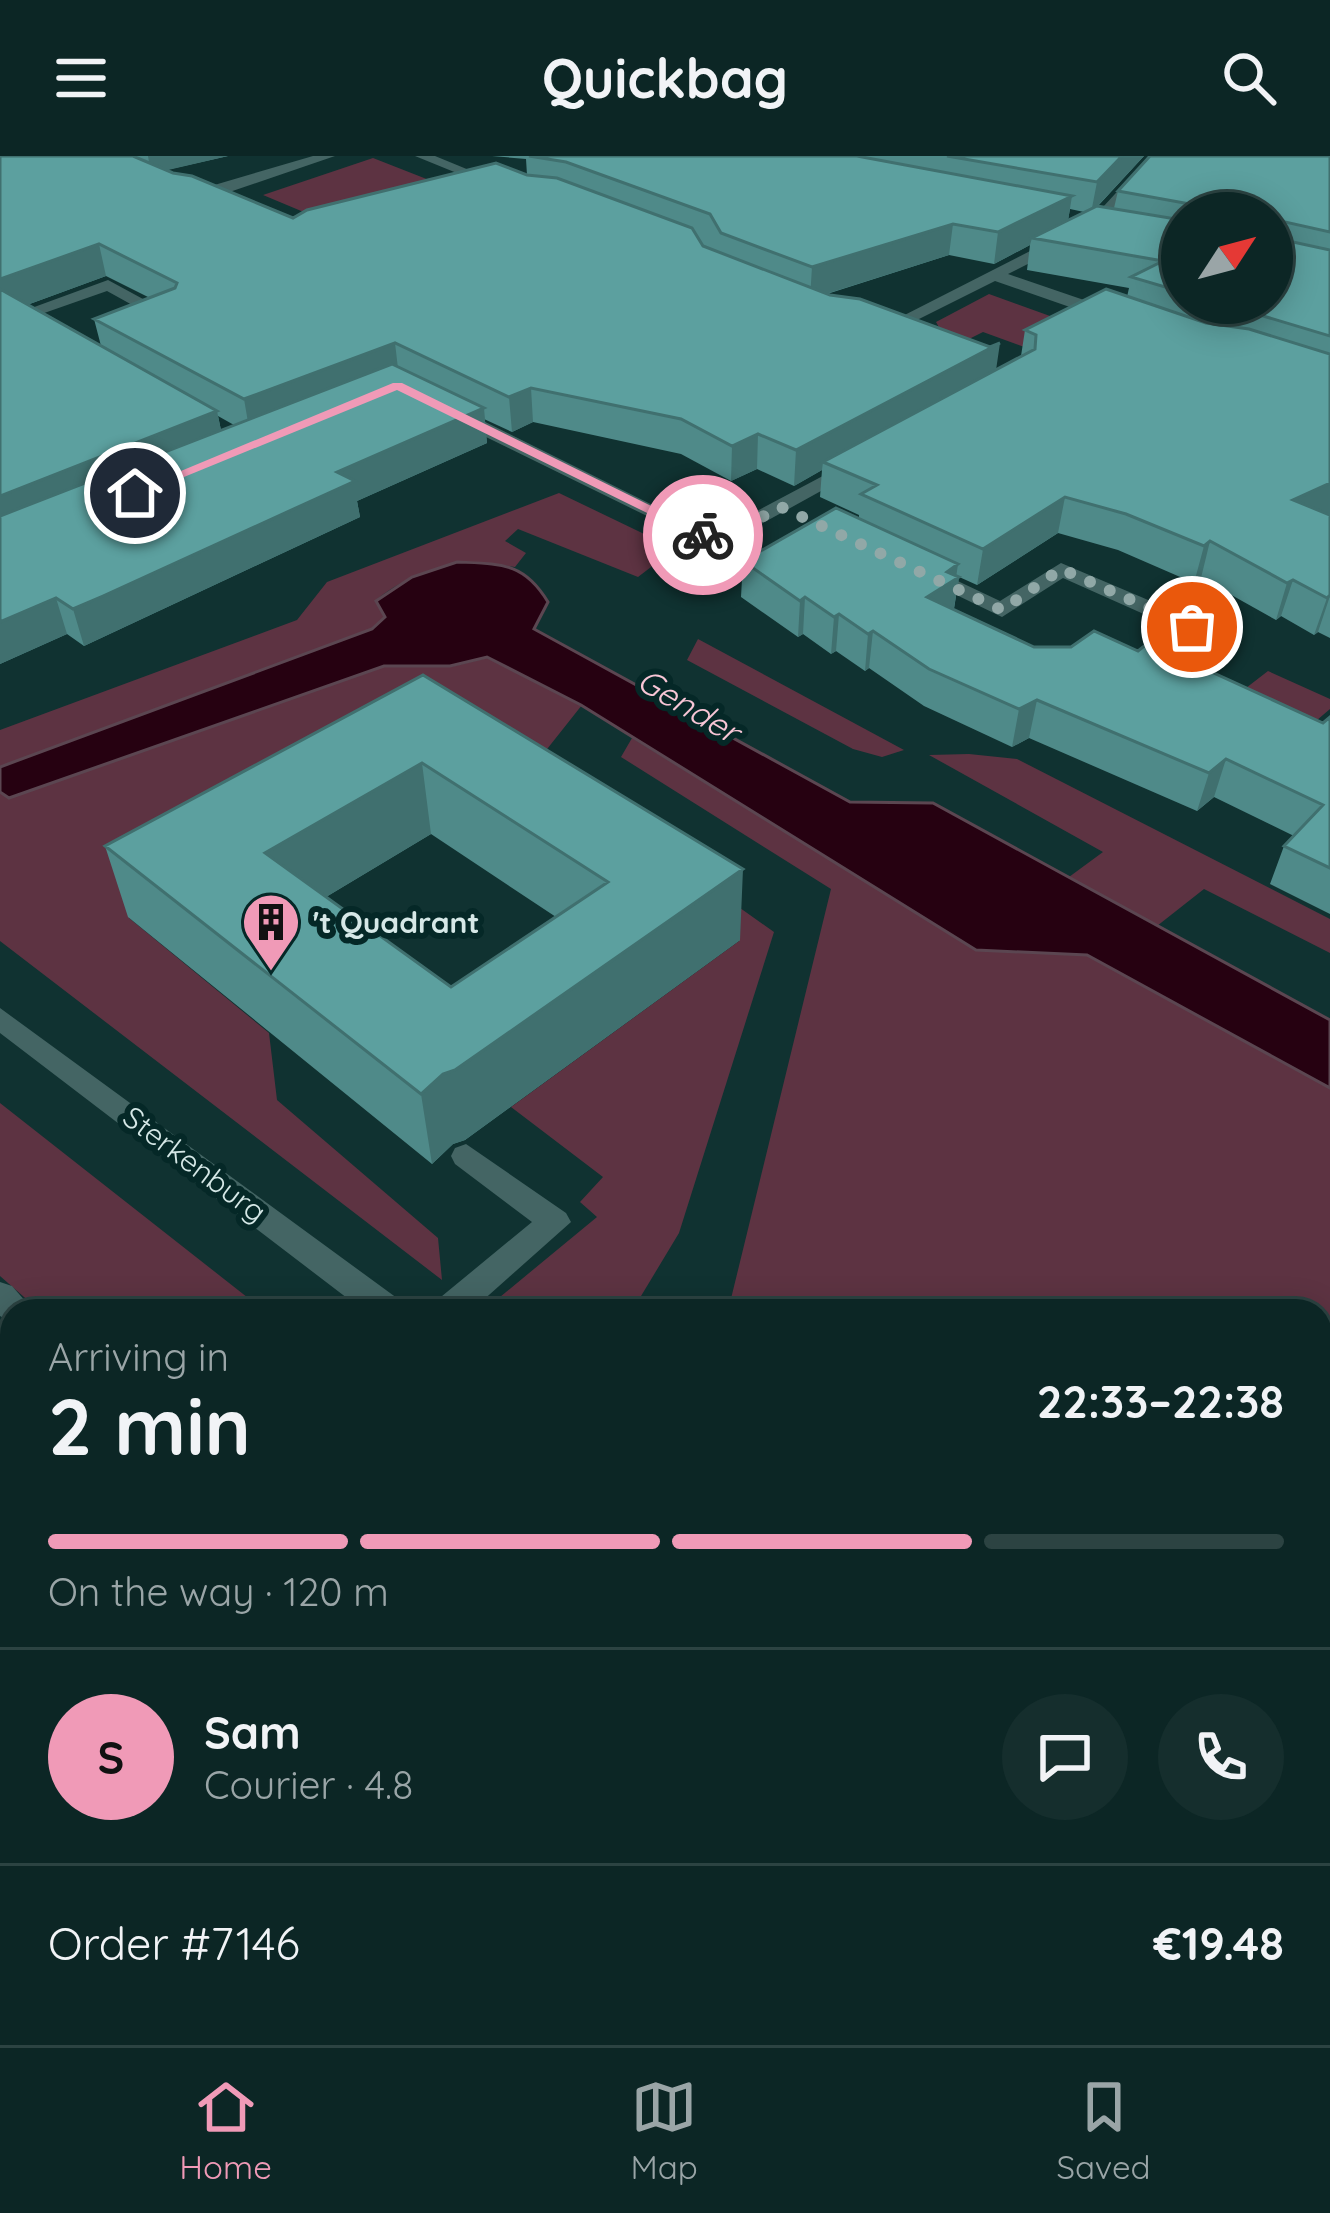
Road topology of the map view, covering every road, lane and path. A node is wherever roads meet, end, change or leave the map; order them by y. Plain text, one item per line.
1 (328, 156) edge
2 (422, 156) edge
3 (1158, 156) edge
4 (516, 191) edge
5 (174, 192) edge
6 (201, 197) junction
7 (221, 206) edge
8 (1064, 217) edge
9 (1099, 227) junction
10 (994, 275) junction
11 (1142, 327) edge
12 (134, 331) edge
13 (58, 340) edge
14 (936, 343) edge
15 (436, 405) edge
16 (874, 456) edge
17 (781, 507) junction
18 (807, 520) edge
19 (892, 559) edge
20 (1192, 627) dead end
21 (0, 1018) edge
22 (466, 1156) dead end
23 (373, 1299) edge
24 (462, 1299) edge

1 - 6 street
2 - 4 street
3 - 9 street
5 - 6 street
6 - 7 street
8 - 9 street
9 - 10 street
10 - 11 street
10 - 14 street
12 - 13 street
15 - 17 street
16 - 17 street
17 - 18 street
19 - 20 street
21 - 23 street, Sterkenburg
22 - 24 street

